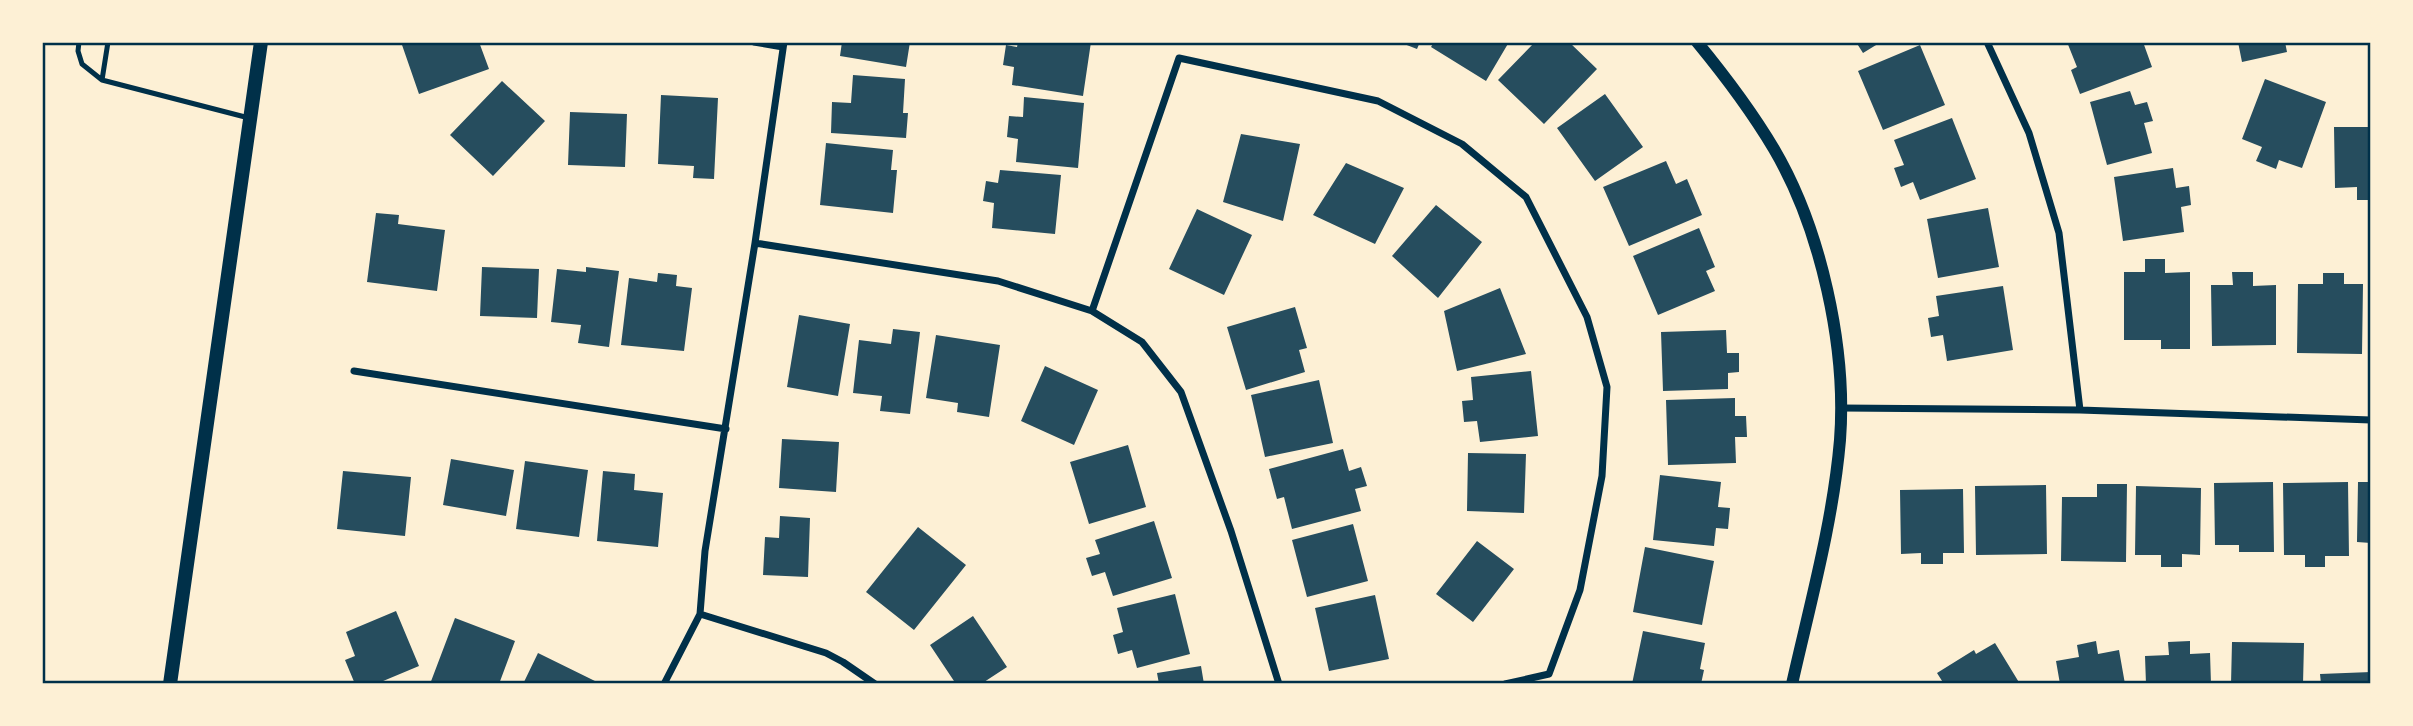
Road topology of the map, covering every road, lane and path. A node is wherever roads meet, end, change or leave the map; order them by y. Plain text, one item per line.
1 (79, 42) edge
2 (108, 42) edge
3 (261, 42) edge
4 (754, 42) edge
5 (1697, 42) edge
6 (1987, 42) edge
7 (784, 44) edge
8 (102, 80) junction
9 (249, 118) junction
10 (755, 243) junction
11 (1092, 311) junction
12 (354, 371) dead end
13 (1840, 408) junction
14 (2080, 410) junction
15 (2371, 419) edge
16 (726, 429) junction
17 (700, 614) junction
18 (170, 684) edge
19 (664, 684) edge
20 (875, 684) edge
21 (1279, 684) edge
22 (1505, 684) edge
23 (1792, 684) edge

1 - 8 lane
2 - 8 lane
3 - 9 main road
4 - 7 street
5 - 13 street
6 - 14 street
7 - 10 street
8 - 9 lane
9 - 18 main road
10 - 11 street
10 - 16 street
11 - 21 street
11 - 22 street
12 - 16 street
13 - 14 street
13 - 23 street
14 - 15 street
16 - 17 street
17 - 19 street
17 - 20 street

